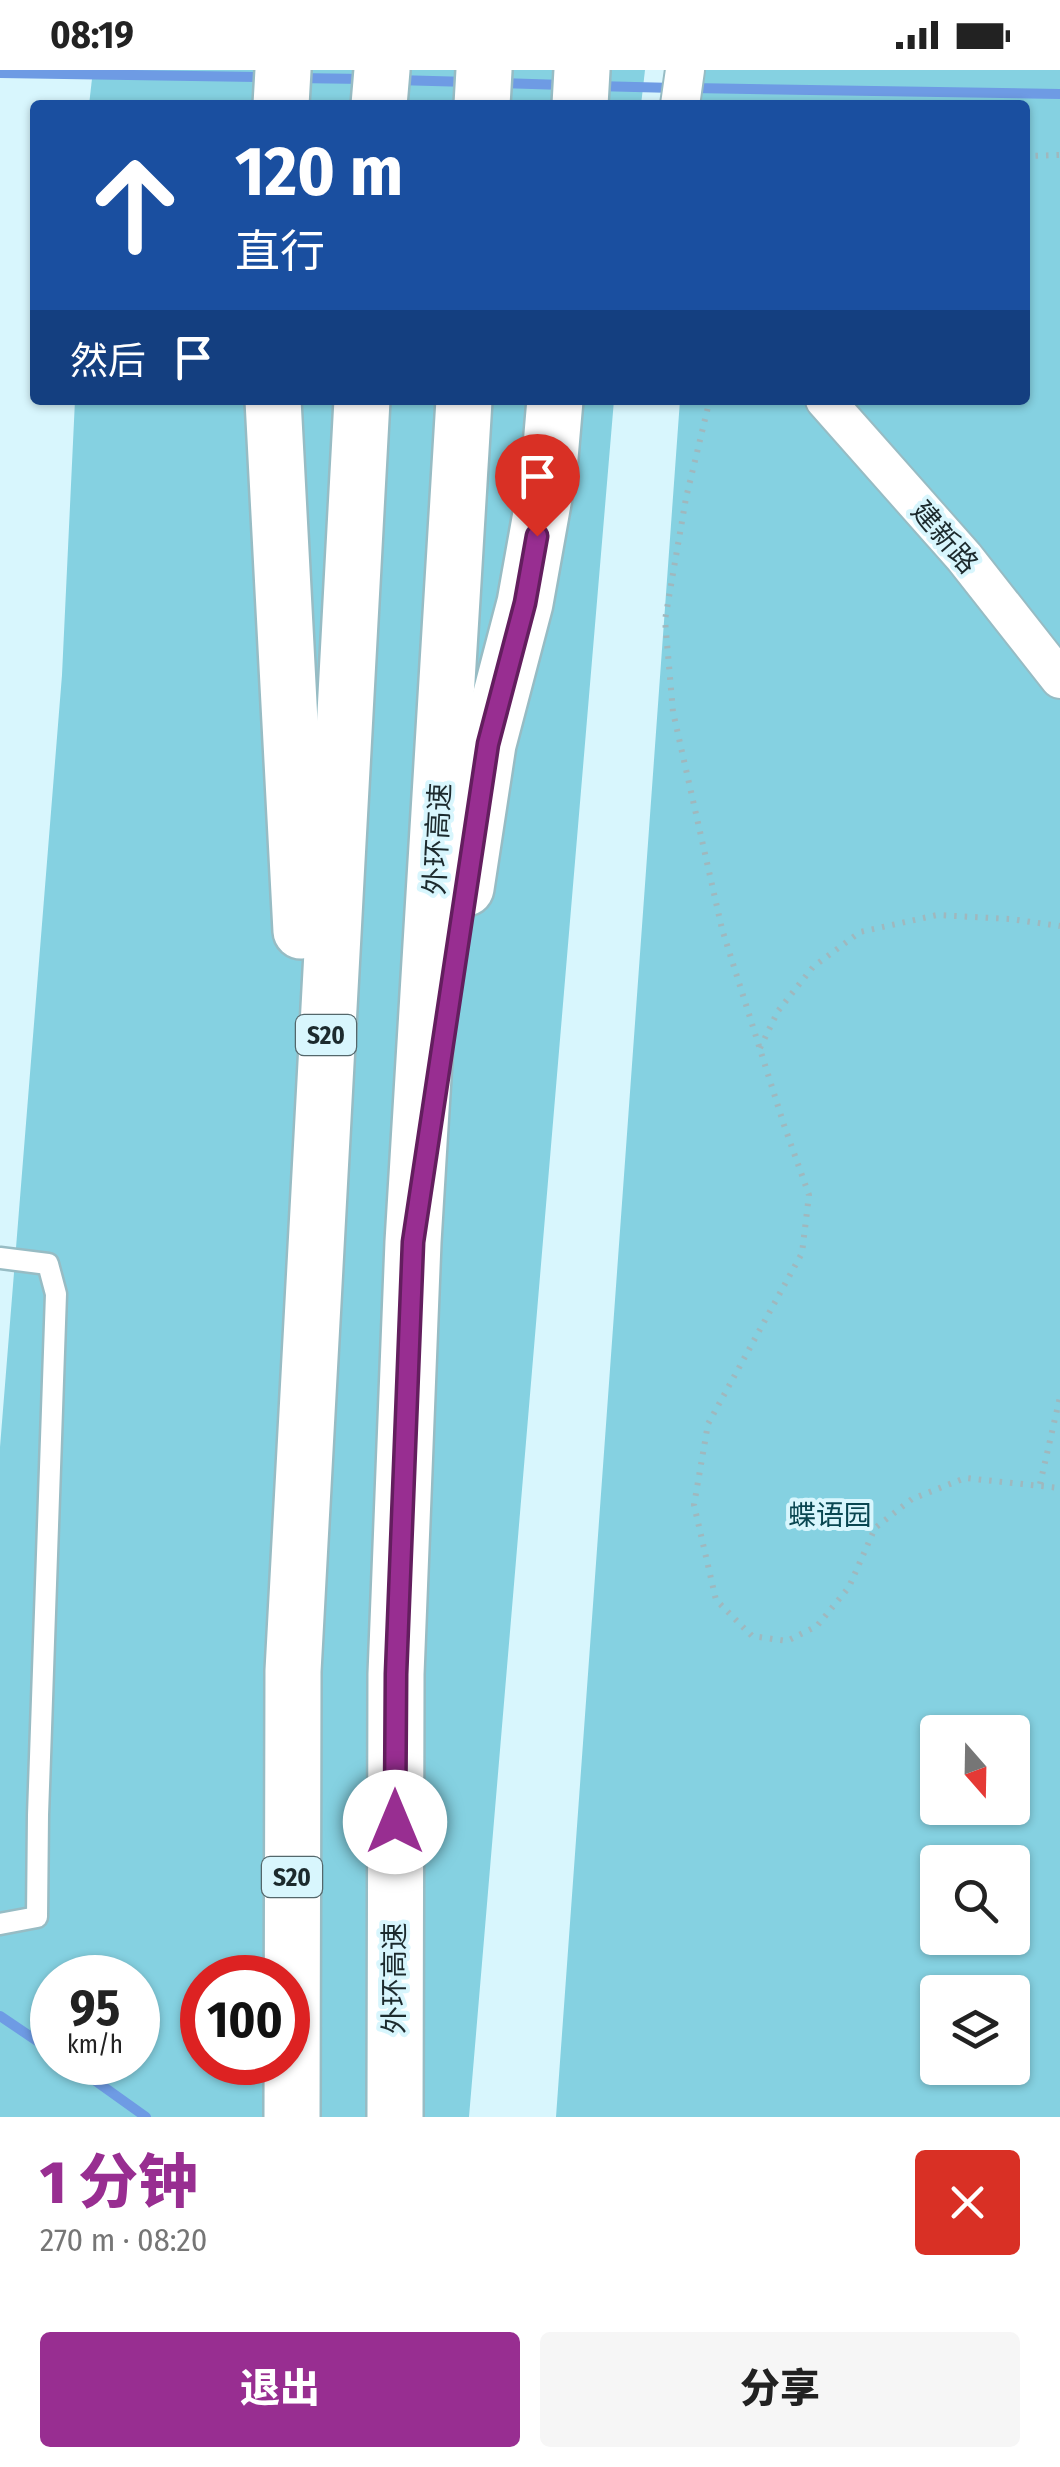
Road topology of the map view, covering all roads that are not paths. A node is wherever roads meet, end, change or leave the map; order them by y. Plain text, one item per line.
1 (283, 70) edge
2 (382, 70) edge
3 (484, 70) edge
4 (582, 70) edge
5 (685, 70) edge
6 (281, 100) edge
7 (380, 100) edge
8 (482, 100) edge
9 (580, 100) edge
10 (681, 100) edge
11 (273, 405) edge
12 (362, 405) edge
13 (464, 405) edge
14 (554, 405) edge
15 (829, 405) edge
16 (1060, 679) edge
17 (315, 1220) junction
18 (413, 1242) junction
19 (0, 1258) edge
20 (0, 1924) edge
21 (292, 2117) edge
22 (395, 2117) edge

1 - 6 highway
2 - 7 highway
3 - 8 highway
4 - 9 highway
5 - 10 street
11 - 17 highway
12 - 17 highway, S20
13 - 18 highway, 外环高速
14 - 18 highway
15 - 16 street, 建新路
17 - 21 highway, S20
18 - 22 highway, 外环高速
19 - 20 lane

